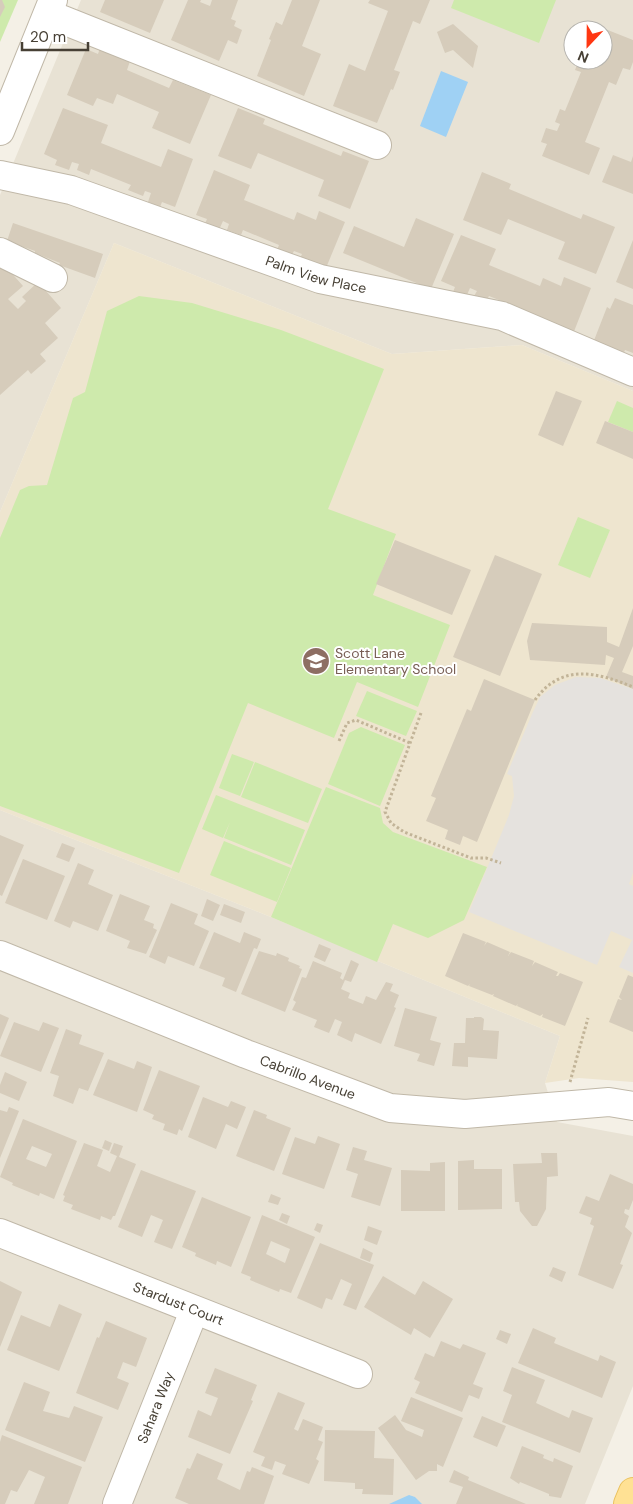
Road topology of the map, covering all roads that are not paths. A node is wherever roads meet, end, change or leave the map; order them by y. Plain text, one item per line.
1 (51, 7) edge
2 (0, 130) edge
3 (376, 145) dead end
4 (0, 175) edge
5 (0, 252) edge
6 (53, 278) dead end
7 (633, 372) edge
8 (0, 955) edge
9 (633, 1106) edge
10 (0, 1233) edge
11 (194, 1311) junction
12 (358, 1374) dead end
13 (633, 1492) edge
14 (117, 1504) edge
15 (628, 1504) edge

1 - 2 street
1 - 3 street
4 - 7 street, Palm View Place
5 - 6 street
8 - 9 street, Cabrillo Avenue
10 - 11 street, Stardust Court
11 - 12 street, Stardust Court
11 - 14 street, Sahara Way
13 - 15 main road

